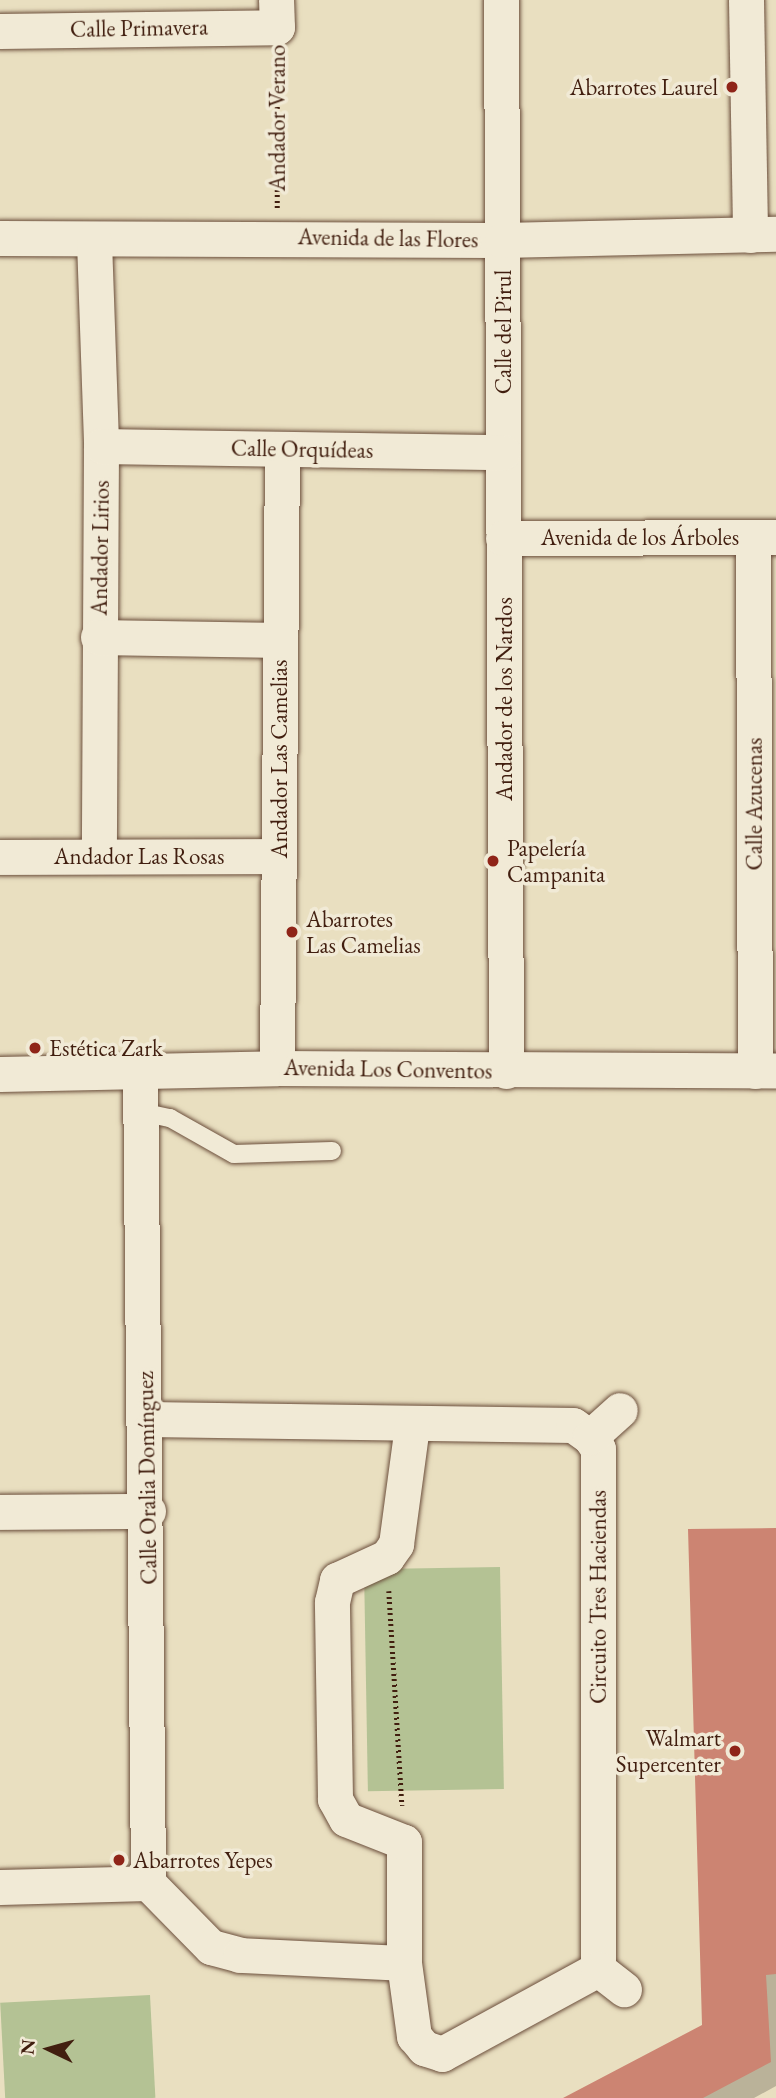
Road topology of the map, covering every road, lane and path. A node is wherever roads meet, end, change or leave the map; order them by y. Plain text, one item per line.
1 (501, 0) edge
2 (746, 0) edge
3 (277, 13) edge
4 (85, 14) edge
5 (0, 31) edge
6 (763, 235) edge
7 (277, 237) junction
8 (0, 239) edge
9 (502, 240) junction
10 (94, 242) junction
11 (101, 446) junction
12 (282, 449) junction
13 (503, 452) junction
14 (764, 537) edge
15 (503, 538) junction
16 (99, 637) junction
17 (280, 640) junction
18 (99, 855) junction
19 (279, 856) junction
20 (0, 857) edge
21 (277, 1068) junction
22 (506, 1070) junction
23 (765, 1071) edge
24 (140, 1072) junction
25 (0, 1074) edge
26 (141, 1112) junction
27 (331, 1151) dead end
28 (620, 1410) dead end
29 (146, 1419) junction
30 (412, 1425) junction
31 (590, 1437) junction
32 (148, 1511) junction
33 (0, 1512) edge
34 (387, 1557) junction
35 (404, 1842) junction
36 (148, 1883) junction
37 (0, 1887) edge
38 (404, 1963) junction

1 - 9 street, Calle del Pirul
2 - 6 street
3 - 4 street, Calle Primavera
3 - 7 path, Andador Verano
4 - 5 street, Calle Primavera
6 - 9 street, Avenida de las Flores
7 - 9 street, Avenida de las Flores
7 - 10 street, Avenida de las Flores
8 - 10 street, Avenida de las Flores
9 - 13 street, Calle del Pirul
10 - 11 street, Andador Lirios
11 - 12 street, Calle Orquídeas
11 - 16 street, Andador Lirios
12 - 13 street, Calle Orquídeas
12 - 17 street, Andador Las Camelias
13 - 15 street, Calle del Pirul
14 - 15 street, Avenida de los Árboles
14 - 23 street, Calle Azucenas
15 - 22 street, Andador de los Nardos
16 - 17 street
16 - 18 street, Andador Lirios
17 - 19 street, Andador Las Camelias
18 - 19 street, Andador Las Rosas
18 - 20 street, Andador Las Rosas
19 - 21 street, Andador Las Camelias
21 - 22 street, Avenida Los Conventos
21 - 24 street, Avenida Los Conventos
22 - 23 street, Avenida Los Conventos
24 - 25 street, Avenida Los Conventos
24 - 26 street, Calle Oralia Domínguez
26 - 27 lane
26 - 29 street, Calle Oralia Domínguez
28 - 31 street
29 - 30 street
29 - 32 street, Calle Oralia Domínguez
30 - 31 street
30 - 34 street
31 - 38 street, Circuito Tres Haciendas
32 - 33 street
32 - 36 street, Calle Oralia Domínguez
34 - 35 path
34 - 35 street
35 - 38 street
36 - 37 street
36 - 38 street

